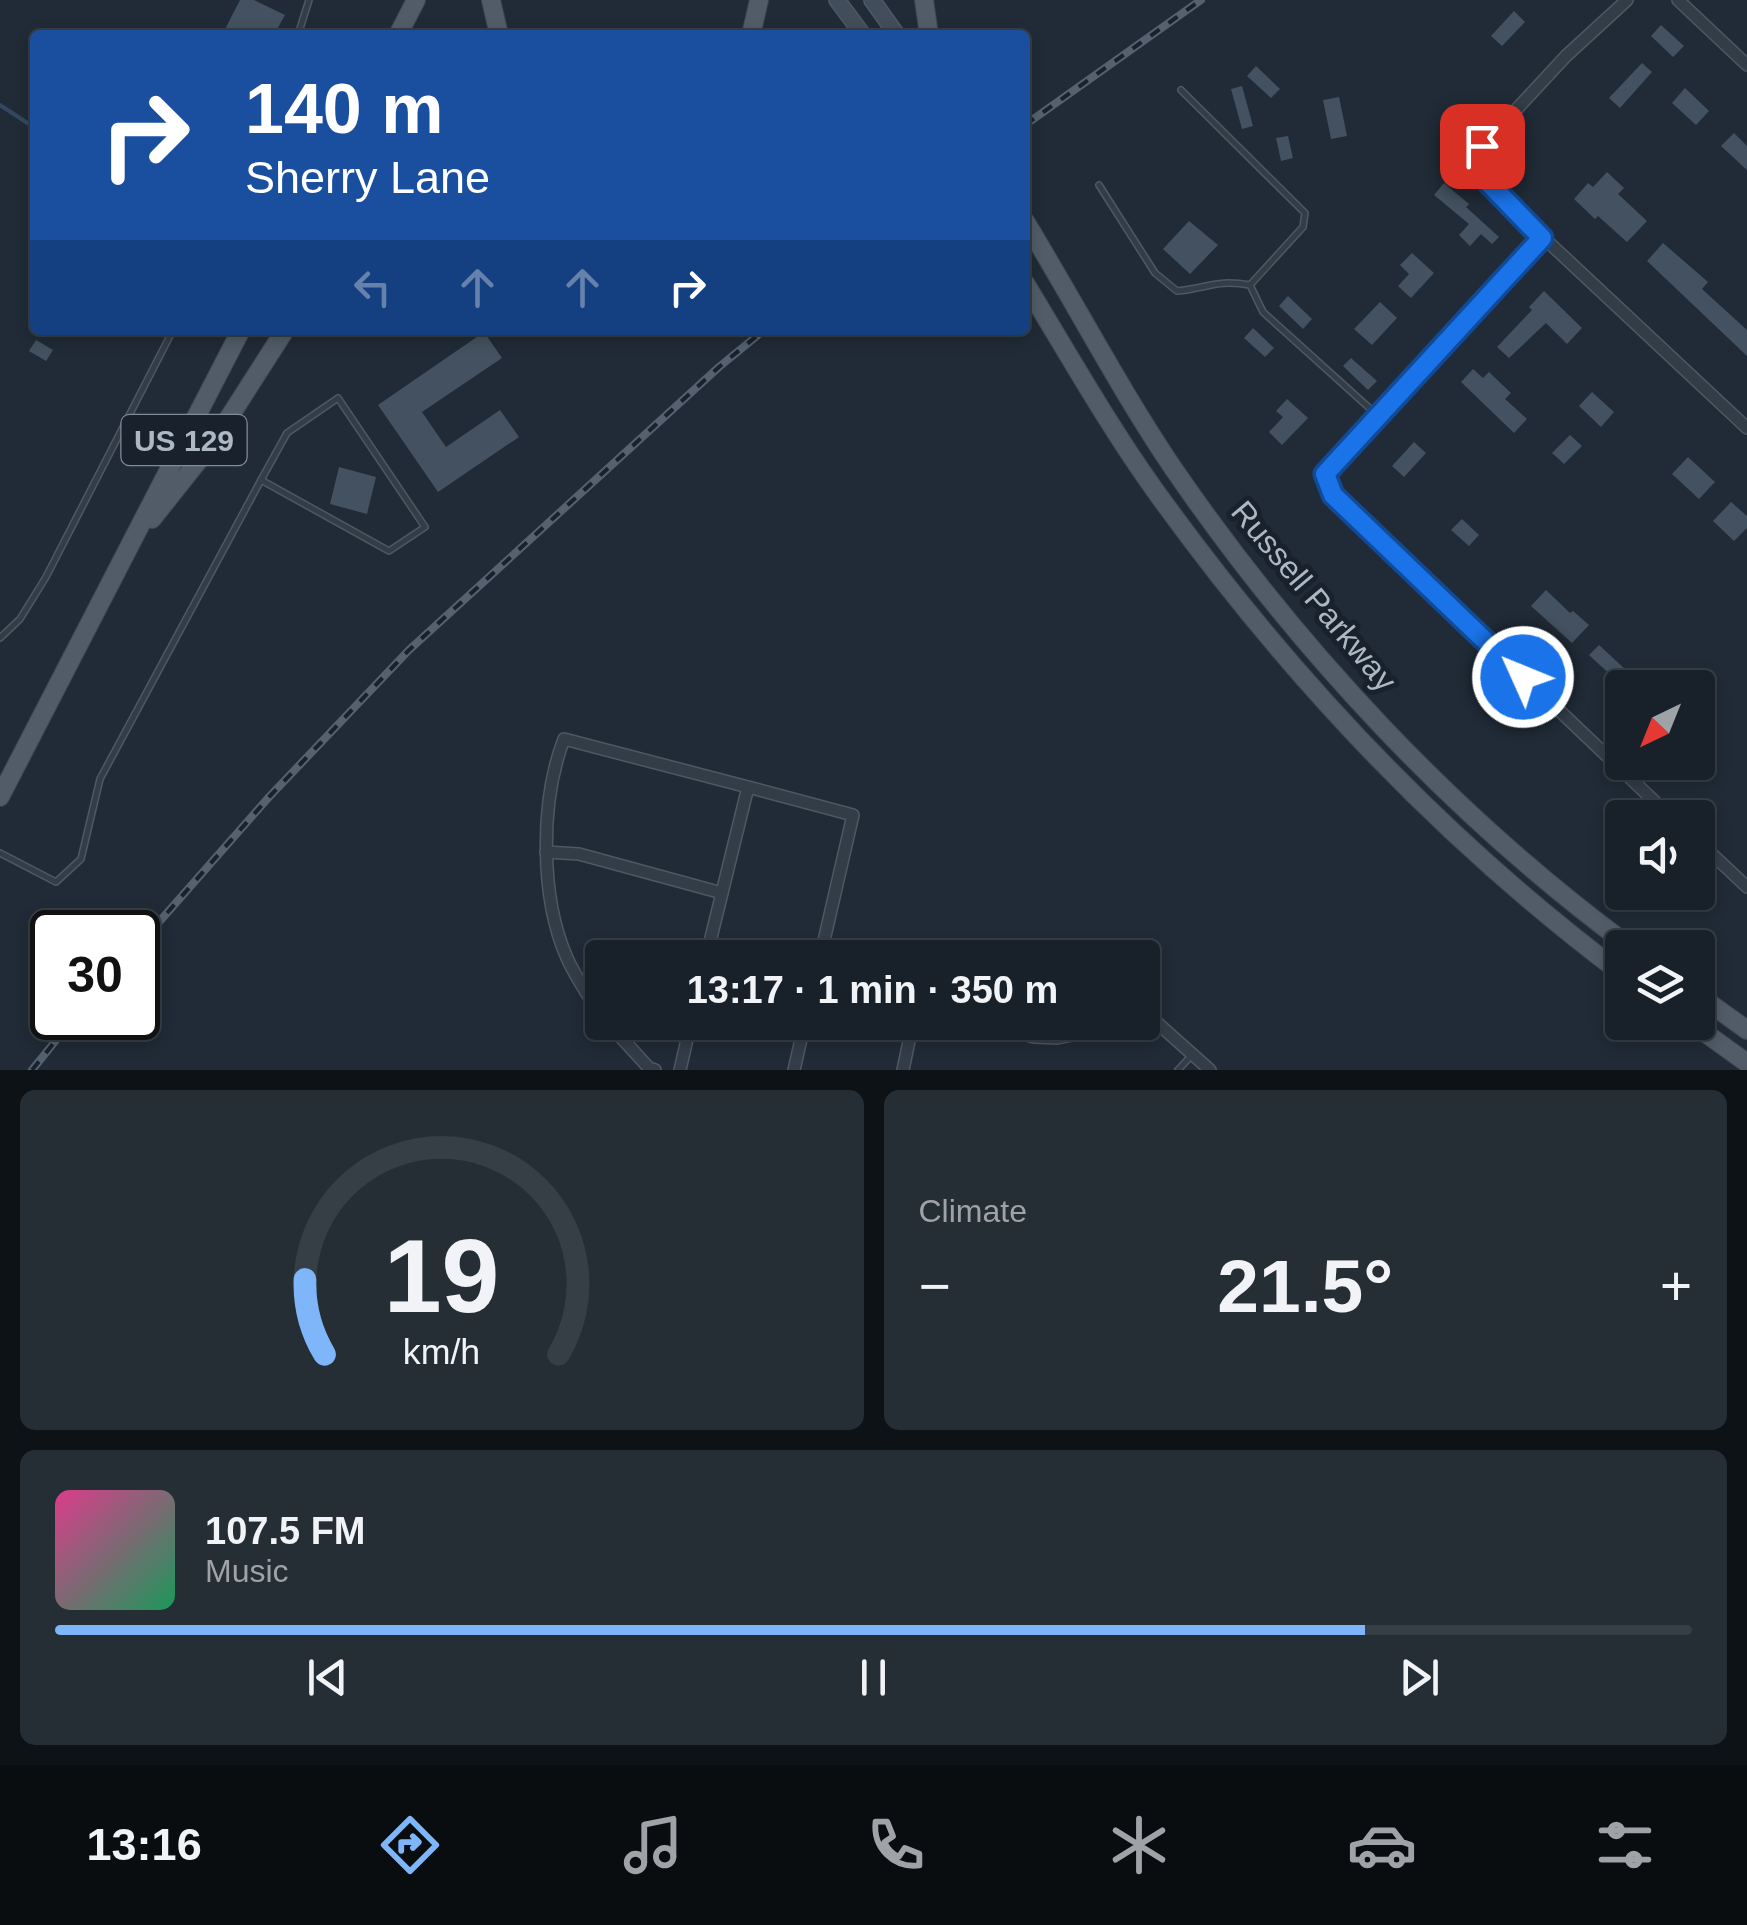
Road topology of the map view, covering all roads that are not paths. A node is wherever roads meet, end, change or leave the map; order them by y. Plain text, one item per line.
1 (308, 0) edge
2 (405, 0) edge
3 (416, 0) edge
4 (491, 0) edge
5 (759, 0) edge
6 (837, 0) edge
7 (872, 0) edge
8 (924, 0) edge
9 (1626, 0) edge
10 (1678, 0) edge
11 (299, 30) edge
12 (401, 30) edge
13 (498, 30) edge
14 (753, 30) edge
15 (859, 30) edge
16 (893, 30) edge
17 (928, 30) edge
18 (1747, 65) edge
19 (1182, 90) dead end
20 (1099, 184) dead end
21 (1030, 230) edge
22 (1542, 238) junction
23 (1250, 285) junction
24 (1030, 291) edge
25 (170, 335) edge
26 (238, 335) edge
27 (282, 335) edge
28 (1378, 416) junction
29 (1747, 428) edge
30 (261, 480) junction
31 (126, 551) junction
32 (0, 638) edge
33 (748, 787) junction
34 (0, 797) edge
35 (1653, 800) edge
36 (546, 852) junction
37 (0, 853) edge
38 (1715, 857) edge
39 (1747, 887) edge
40 (722, 893) junction
41 (1610, 930) edge
42 (710, 940) edge
43 (824, 940) edge
44 (1605, 961) edge
45 (585, 988) edge
46 (1715, 1007) edge
47 (1160, 1025) edge
48 (1747, 1030) edge
49 (625, 1040) edge
50 (687, 1040) edge
51 (801, 1040) edge
52 (910, 1040) edge
53 (1715, 1040) edge
54 (1193, 1054) junction
55 (1747, 1063) edge
56 (655, 1070) edge
57 (680, 1070) edge
58 (794, 1070) edge
59 (903, 1070) edge
60 (1178, 1070) edge
61 (1210, 1070) edge

1 - 11 lane
2 - 12 main road
3 - 12 main road
4 - 13 main road
5 - 14 main road
6 - 15 street
7 - 16 street
8 - 17 main road
9 - 22 street
10 - 18 street
19 - 23 lane
20 - 23 lane
21 - 41 main road, Russell Parkway
22 - 28 street
22 - 29 street
23 - 28 lane
24 - 44 main road, Russell Parkway
25 - 32 lane
26 - 31 main road, US 129
27 - 31 main road
28 - 35 street
30 - 30 lane
30 - 37 lane
31 - 34 main road, US 129
33 - 36 street
33 - 40 street
33 - 43 street
36 - 40 street
36 - 45 street
38 - 39 street
40 - 42 street
46 - 48 main road
47 - 54 street
49 - 56 street
50 - 57 street
51 - 58 street
52 - 59 street
53 - 55 main road
54 - 60 lane
54 - 61 street

